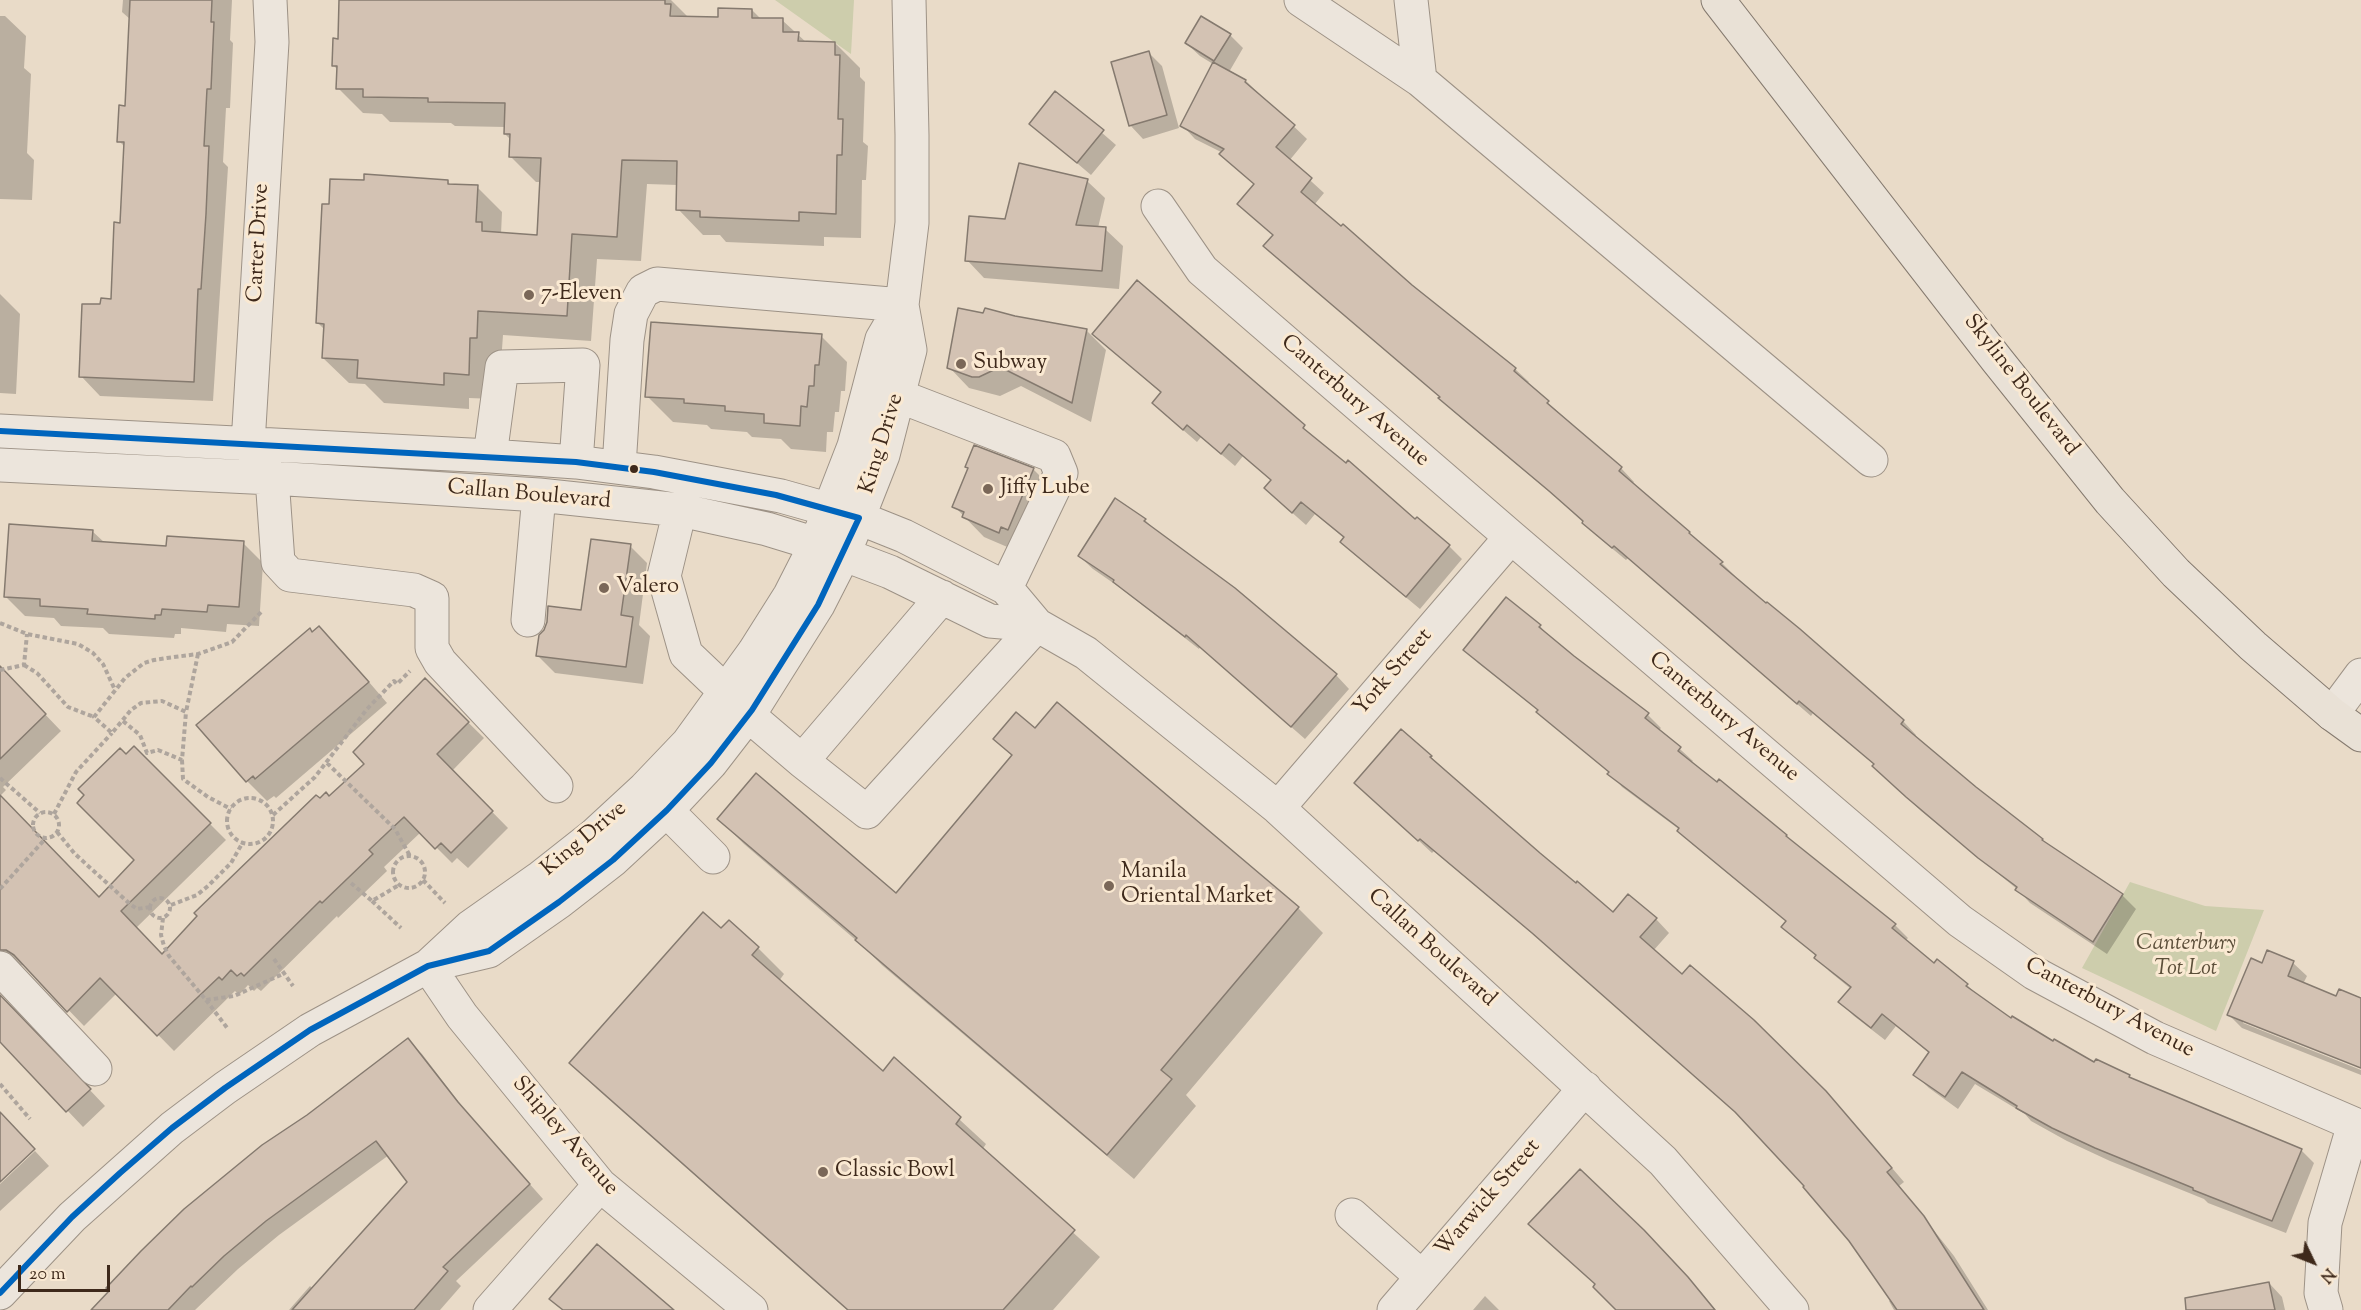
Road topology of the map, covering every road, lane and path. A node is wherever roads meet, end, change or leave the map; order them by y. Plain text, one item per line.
1 (270, 0) edge
2 (909, 0) edge
3 (1300, 0) edge
4 (1411, 0) edge
5 (1718, 0) edge
6 (1420, 80) junction
7 (1158, 206) dead end
8 (902, 305) junction
9 (899, 396) junction
10 (0, 431) edge
11 (248, 444) junction
12 (490, 456) junction
13 (1871, 460) dead end
14 (576, 462) junction
15 (0, 465) edge
16 (619, 467) junction
17 (272, 478) junction
18 (538, 495) junction
19 (680, 510) junction
20 (845, 514) junction
21 (1511, 537) junction
22 (830, 549) junction
23 (1006, 588) junction
24 (942, 597) junction
25 (263, 610) dead end
26 (528, 620) dead end
27 (0, 623) edge
28 (1037, 625) junction
29 (27, 634) junction
30 (198, 654) junction
31 (435, 654) junction
32 (24, 665) junction
33 (0, 670) edge
34 (2361, 675) edge
35 (115, 690) junction
36 (737, 703) junction
37 (186, 712) junction
38 (2332, 714) junction
39 (94, 717) junction
40 (123, 721) junction
41 (112, 734) junction
42 (2361, 735) edge
43 (182, 760) junction
44 (802, 761) junction
45 (327, 763) junction
46 (0, 778) edge
47 (556, 786) dead end
48 (656, 799) junction
49 (1278, 808) junction
50 (231, 809) junction
51 (40, 813) junction
52 (54, 813) junction
53 (273, 815) junction
54 (57, 832) junction
55 (46, 838) junction
56 (243, 842) junction
57 (410, 856) junction
58 (713, 857) dead end
59 (423, 880) junction
60 (351, 883) dead end
61 (399, 885) junction
62 (0, 889) edge
63 (372, 901) junction
64 (445, 903) dead end
65 (171, 905) junction
66 (150, 907) junction
67 (163, 918) junction
68 (401, 928) dead end
69 (274, 959) dead end
70 (428, 966) junction
71 (0, 968) edge
72 (285, 973) junction
73 (293, 986) dead end
74 (206, 1000) junction
75 (228, 1029) dead end
76 (95, 1069) dead end
77 (1, 1087) edge
78 (1585, 1088) junction
79 (30, 1119) dead end
80 (2358, 1125) edge
81 (600, 1185) junction
82 (1352, 1215) dead end
83 (1422, 1277) junction
84 (0, 1293) edge
85 (490, 1310) edge
86 (751, 1310) edge
87 (1394, 1310) edge
88 (1792, 1310) edge
89 (2326, 1310) edge

1 - 11 street, Carter Drive
2 - 8 street, King Drive
3 - 6 street
4 - 6 street
5 - 38 main road, Skyline Boulevard
6 - 13 street
7 - 21 street, Canterbury Avenue
8 - 9 street, King Drive
8 - 16 street
8 - 20 street, King Drive
9 - 20 street, King Drive
9 - 23 street
10 - 11 street, Callan Boulevard
11 - 12 street, Callan Boulevard
11 - 17 street
12 - 14 street, Callan Boulevard
12 - 14 street
14 - 16 street, Callan Boulevard
15 - 17 street, Callan Boulevard
16 - 20 street, Callan Boulevard
17 - 18 street, Callan Boulevard
17 - 31 street
18 - 19 street, Callan Boulevard
18 - 26 street
19 - 22 street, Callan Boulevard
19 - 36 street
20 - 22 street, King Drive
20 - 23 street, Callan Boulevard
21 - 49 street, York Street
21 - 80 street, Canterbury Avenue
22 - 24 street, Callan Boulevard
22 - 36 street, King Drive
23 - 28 street, Callan Boulevard
24 - 28 street, Callan Boulevard
24 - 44 street
25 - 30 path
27 - 29 path
28 - 44 street
28 - 49 street, Callan Boulevard
29 - 32 path
29 - 35 path
30 - 35 path
30 - 37 path
31 - 45 path
31 - 47 street
32 - 33 path
32 - 39 path
34 - 38 street
35 - 39 path
36 - 44 street
36 - 48 street, King Drive
37 - 40 path
37 - 43 path
38 - 42 main road, Skyline Boulevard
39 - 41 path
40 - 41 path
40 - 43 path
41 - 52 path
43 - 50 path
45 - 53 path
45 - 57 path
46 - 51 path
48 - 58 street
48 - 70 street, King Drive
49 - 78 street, Callan Boulevard
50 - 53 path
50 - 56 path
51 - 52 path
51 - 55 path
52 - 54 path
53 - 56 path
54 - 55 path
54 - 66 path
55 - 62 path
56 - 65 path
57 - 59 path
57 - 61 path
59 - 61 path
59 - 64 path
60 - 63 path
61 - 63 path
63 - 68 path
65 - 66 path
65 - 67 path
66 - 67 path
67 - 74 path
69 - 72 path
70 - 81 street, Shipley Avenue
70 - 84 street, King Drive
71 - 76 street
72 - 73 path
72 - 74 path
74 - 75 path
77 - 79 path
78 - 83 street, Warwick Street
78 - 88 street, Callan Boulevard
80 - 89 street
81 - 85 street
81 - 86 street, Shipley Avenue
82 - 83 street
83 - 87 street, Warwick Street

